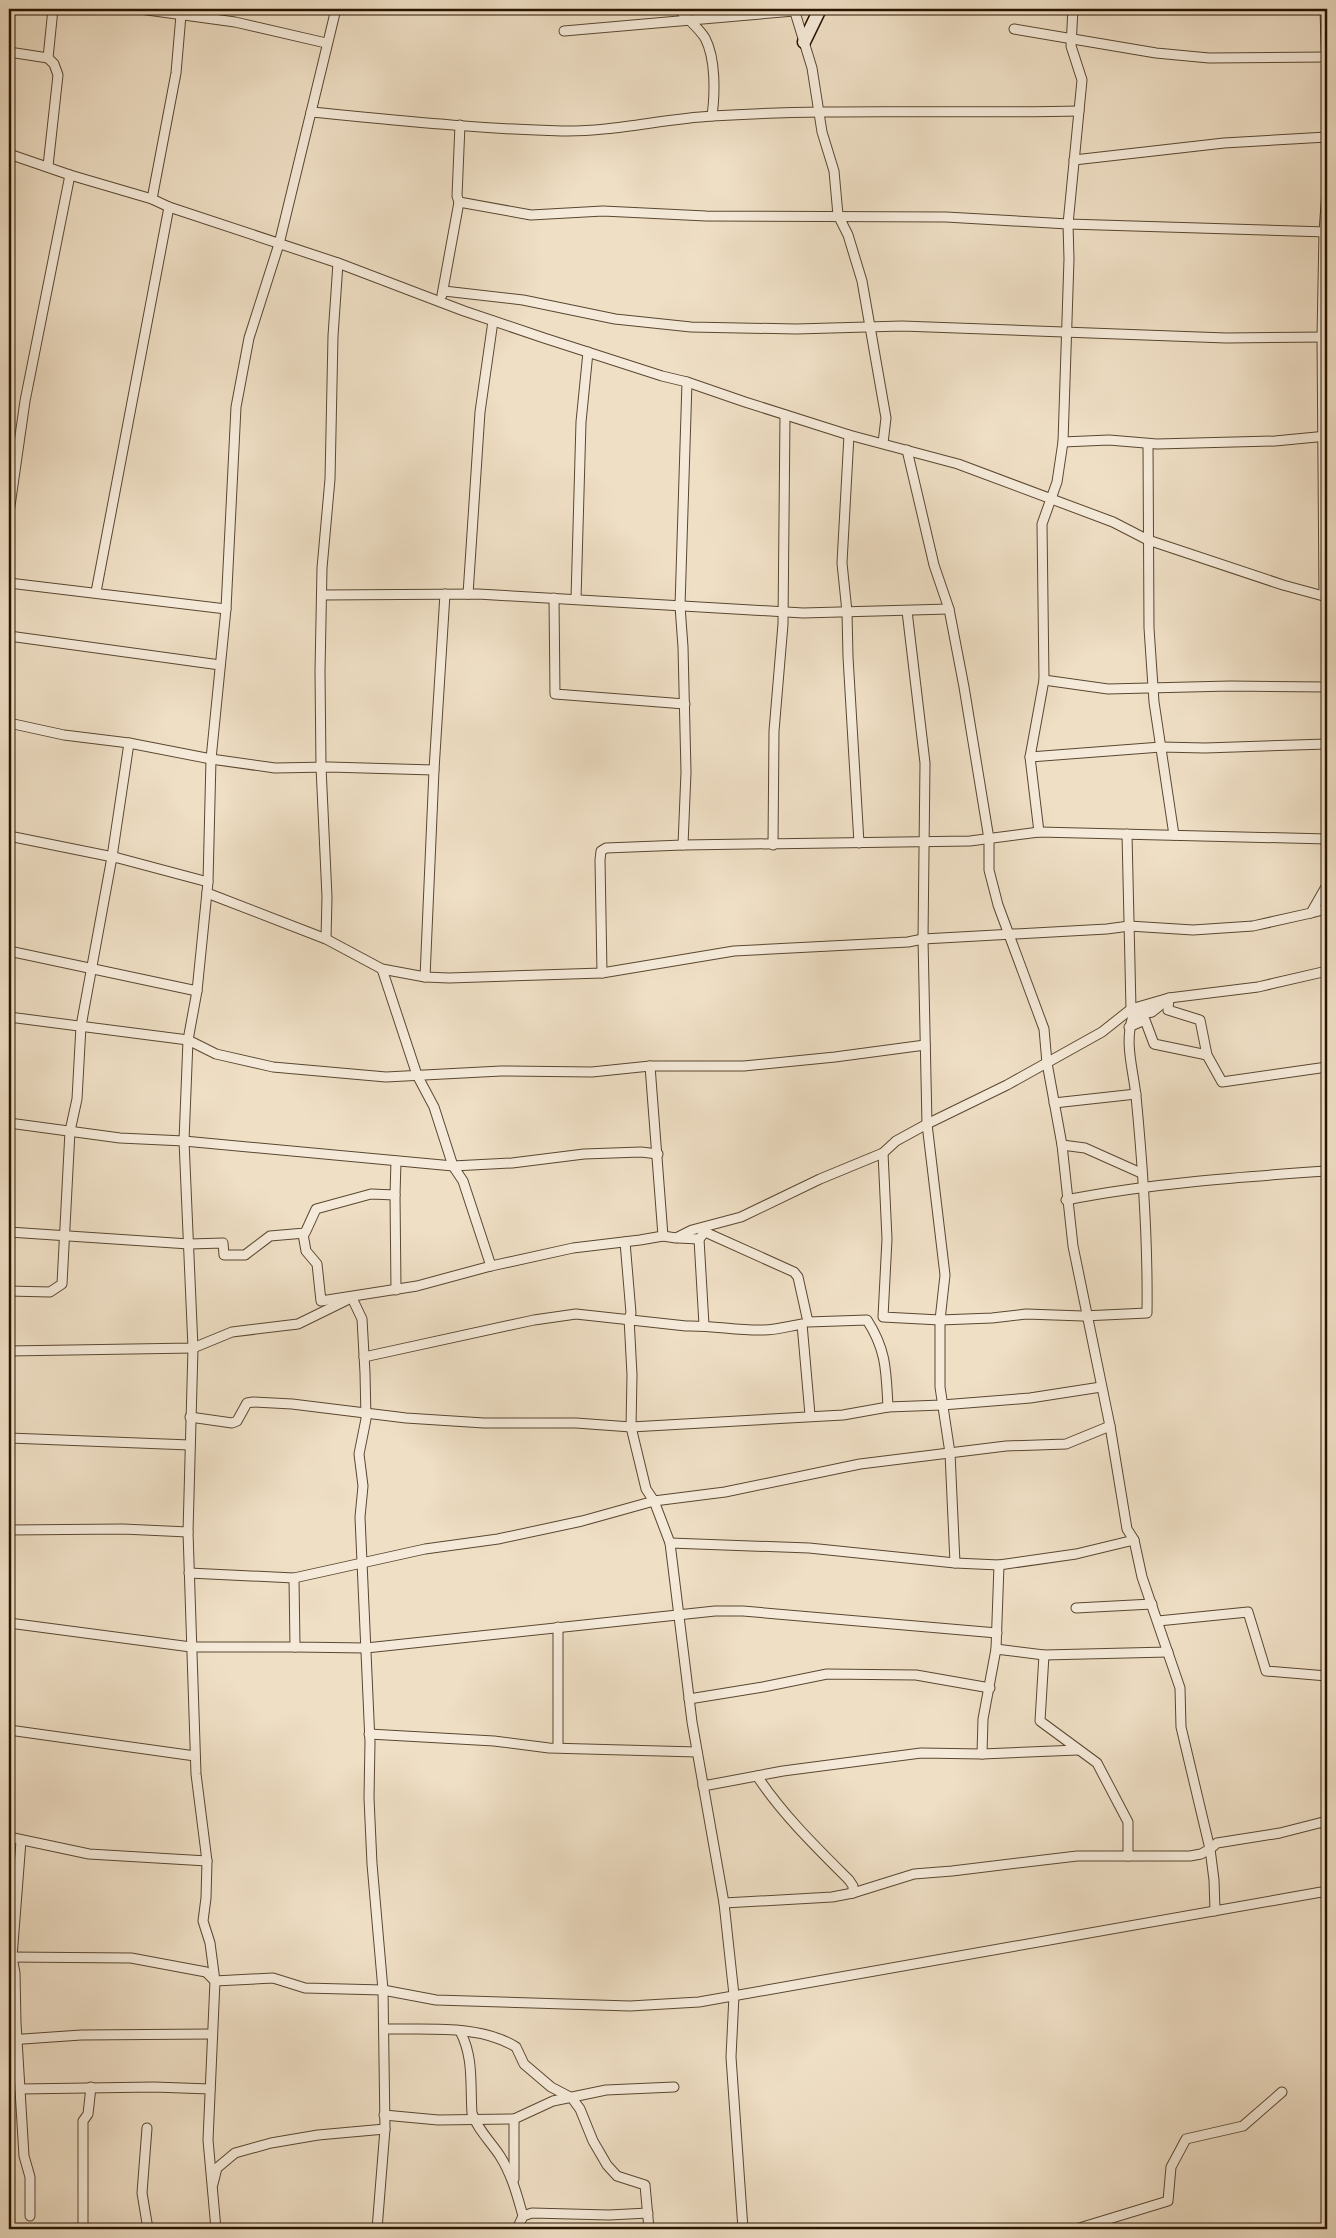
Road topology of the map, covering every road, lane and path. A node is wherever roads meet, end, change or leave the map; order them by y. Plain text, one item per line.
1 (53, 9) edge
2 (140, 9) edge
3 (336, 9) edge
4 (679, 9) edge
5 (820, 9) edge
6 (1073, 9) edge
7 (1324, 9) edge
8 (794, 10) edge
9 (180, 15) junction
10 (687, 19) junction
11 (1014, 29) dead end
12 (564, 31) dead end
13 (1071, 39) junction
14 (326, 42) junction
15 (804, 42) junction
16 (9, 52) edge
17 (1326, 57) edge
18 (48, 58) junction
19 (1327, 78) edge
20 (1079, 111) junction
21 (311, 112) junction
22 (819, 113) junction
23 (712, 116) junction
24 (460, 125) junction
25 (1327, 137) edge
26 (9, 154) edge
27 (1074, 160) junction
28 (48, 166) junction
29 (70, 175) junction
30 (1327, 190) edge
31 (152, 199) junction
32 (459, 202) junction
33 (169, 207) junction
34 (838, 215) junction
35 (1068, 224) junction
36 (1325, 232) edge
37 (279, 244) junction
38 (338, 263) junction
39 (444, 291) junction
40 (440, 302) junction
41 (493, 321) junction
42 (870, 327) junction
43 (1067, 332) junction
44 (1325, 337) edge
45 (588, 352) junction
46 (687, 382) junction
47 (786, 415) junction
48 (849, 435) junction
49 (1325, 436) edge
50 (1062, 442) junction
51 (883, 443) junction
52 (1148, 444) junction
53 (907, 450) junction
54 (1051, 498) junction
55 (9, 513) edge
56 (1148, 540) junction
57 (9, 583) edge
58 (96, 592) junction
59 (445, 594) junction
60 (468, 594) junction
61 (322, 595) junction
62 (1326, 597) edge
63 (554, 598) junction
64 (576, 599) junction
65 (680, 606) junction
66 (226, 609) junction
67 (908, 610) junction
68 (949, 610) junction
69 (783, 612) junction
70 (848, 612) junction
71 (9, 636) edge
72 (220, 665) junction
73 (1044, 680) junction
74 (1153, 687) junction
75 (1327, 687) edge
76 (684, 704) junction
77 (9, 723) edge
78 (129, 743) junction
79 (1327, 744) edge
80 (1161, 747) junction
81 (1030, 757) junction
82 (211, 759) junction
83 (321, 767) junction
84 (434, 770) junction
85 (1039, 832) junction
86 (1127, 834) junction
87 (1174, 835) junction
88 (9, 836) edge
89 (989, 839) junction
90 (1327, 840) edge
91 (923, 841) junction
92 (859, 843) junction
93 (683, 844) junction
94 (773, 845) junction
95 (112, 857) junction
96 (208, 882) junction
97 (1327, 885) edge
98 (207, 893) junction
99 (1327, 909) edge
100 (1311, 913) junction
101 (1129, 926) junction
102 (1008, 933) junction
103 (326, 939) junction
104 (923, 939) junction
105 (9, 951) edge
106 (382, 969) junction
107 (91, 970) junction
108 (1327, 971) edge
109 (602, 973) junction
110 (425, 976) junction
111 (197, 990) junction
112 (1169, 998) junction
113 (1131, 1009) junction
114 (9, 1017) edge
115 (81, 1026) junction
116 (1130, 1026) junction
117 (188, 1040) junction
118 (925, 1045) junction
119 (1208, 1055) junction
120 (1047, 1063) junction
121 (650, 1066) junction
122 (1327, 1067) edge
123 (417, 1075) junction
124 (1136, 1094) junction
125 (1054, 1103) junction
126 (9, 1123) edge
127 (927, 1124) junction
128 (70, 1131) junction
129 (184, 1141) junction
130 (1062, 1145) junction
131 (883, 1153) junction
132 (658, 1154) junction
133 (396, 1161) junction
134 (454, 1166) junction
135 (1327, 1171) edge
136 (1141, 1173) junction
137 (1143, 1187) junction
138 (395, 1195) junction
139 (1066, 1200) junction
140 (9, 1232) edge
141 (303, 1234) junction
142 (663, 1236) junction
143 (64, 1237) junction
144 (676, 1238) junction
145 (699, 1239) junction
146 (625, 1242) junction
147 (189, 1244) junction
148 (492, 1266) junction
149 (396, 1290) junction
150 (9, 1291) edge
151 (352, 1298) junction
152 (1086, 1316) junction
153 (629, 1318) junction
154 (867, 1320) junction
155 (940, 1320) junction
156 (802, 1324) junction
157 (704, 1325) junction
158 (193, 1348) junction
159 (9, 1351) edge
160 (364, 1357) junction
161 (1101, 1387) junction
162 (942, 1406) junction
163 (888, 1407) junction
164 (366, 1412) junction
165 (810, 1415) junction
166 (190, 1417) junction
167 (1110, 1426) junction
168 (631, 1427) junction
169 (9, 1438) edge
170 (190, 1446) junction
171 (950, 1453) junction
172 (654, 1501) junction
173 (9, 1530) edge
174 (188, 1532) junction
175 (1134, 1540) junction
176 (670, 1543) junction
177 (363, 1562) junction
178 (955, 1564) junction
179 (999, 1565) junction
180 (189, 1573) junction
181 (294, 1578) junction
182 (1152, 1604) junction
183 (1076, 1608) dead end
184 (679, 1614) junction
185 (1158, 1622) junction
186 (9, 1623) edge
187 (558, 1627) junction
188 (997, 1633) junction
189 (295, 1647) junction
190 (192, 1648) junction
191 (366, 1648) junction
192 (996, 1649) junction
193 (1168, 1652) junction
194 (1044, 1655) junction
195 (1327, 1676) edge
196 (990, 1688) junction
197 (689, 1699) junction
198 (9, 1730) edge
199 (370, 1734) junction
200 (558, 1747) junction
201 (1078, 1750) junction
202 (697, 1752) junction
203 (982, 1754) junction
204 (195, 1756) junction
205 (757, 1776) junction
206 (703, 1786) junction
207 (1327, 1821) edge
208 (9, 1838) edge
209 (21, 1841) junction
210 (1210, 1849) junction
211 (1128, 1856) junction
212 (207, 1861) junction
213 (1327, 1891) edge
214 (854, 1893) junction
215 (724, 1903) junction
216 (1215, 1911) junction
217 (10, 1957) edge
218 (215, 1981) junction
219 (383, 1990) junction
220 (734, 1995) junction
221 (384, 2029) junction
222 (460, 2031) junction
223 (212, 2034) junction
224 (13, 2040) edge
225 (91, 2087) junction
226 (674, 2087) dead end
227 (20, 2088) junction
228 (210, 2089) junction
229 (1282, 2092) dead end
230 (572, 2098) junction
231 (384, 2115) junction
232 (514, 2119) junction
233 (475, 2121) junction
234 (147, 2128) dead end
235 (384, 2129) junction
236 (514, 2181) junction
237 (211, 2192) junction
238 (648, 2213) junction
239 (30, 2216) dead end
240 (523, 2216) junction
241 (82, 2229) edge
242 (148, 2229) edge
243 (216, 2229) edge
244 (377, 2229) edge
245 (517, 2229) edge
246 (649, 2229) edge
247 (743, 2229) edge
248 (1076, 2229) edge

1 - 18 street
2 - 9 street
3 - 14 street
4 - 10 street
5 - 15 street
6 - 13 street
7 - 17 street
8 - 10 street
8 - 15 street
9 - 14 street
9 - 31 street
10 - 12 street
10 - 23 street
11 - 13 street
13 - 17 street
13 - 20 street
14 - 21 street
15 - 22 street
16 - 18 street
17 - 19 street
18 - 28 street
20 - 22 street
20 - 27 street
21 - 24 street
21 - 37 street
22 - 23 street
22 - 34 street
23 - 24 street
24 - 32 street
25 - 27 street
26 - 28 street
27 - 35 street
28 - 29 street
29 - 31 street
29 - 55 street
30 - 36 street
31 - 33 street
32 - 34 street
32 - 39 street
33 - 37 street
33 - 58 street
34 - 35 street
34 - 42 street
35 - 36 street
35 - 43 street
36 - 44 street
37 - 38 street
37 - 66 street
38 - 40 street
38 - 61 street
39 - 40 street
39 - 42 street
40 - 41 street
41 - 45 street
41 - 60 street
42 - 43 street
42 - 51 street
43 - 44 street
43 - 50 street
44 - 49 street
45 - 46 street
45 - 64 street
46 - 47 street
46 - 65 street
47 - 48 street
47 - 69 street
48 - 51 street
48 - 70 street
49 - 52 street
49 - 62 street
50 - 52 street
50 - 54 street
51 - 53 street
52 - 56 street
53 - 54 street
53 - 68 street
54 - 56 street
54 - 73 street
56 - 62 street
56 - 74 street
57 - 58 street
58 - 66 street
59 - 60 street
59 - 61 street
59 - 84 street
60 - 63 street
61 - 83 street
63 - 64 street
63 - 76 street
64 - 65 street
65 - 69 street
65 - 76 street
66 - 72 street
67 - 68 street
67 - 70 street
67 - 91 street
68 - 89 street
69 - 70 street
69 - 94 street
70 - 92 street
71 - 72 street
72 - 82 street
73 - 74 street
73 - 81 street
74 - 75 street
74 - 80 street
76 - 93 street
77 - 78 street
78 - 82 street
78 - 95 street
79 - 80 street
80 - 81 street
80 - 87 street
81 - 85 street
82 - 83 street
82 - 96 street
83 - 84 street
83 - 103 street
84 - 110 street
85 - 86 street
85 - 89 street
86 - 87 street
86 - 101 street
87 - 90 street
88 - 95 street
89 - 91 street
89 - 102 street
91 - 92 street
91 - 104 street
92 - 94 street
93 - 94 street
93 - 109 street
95 - 96 street
95 - 107 street
96 - 98 street
97 - 100 street
98 - 103 street
98 - 111 street
99 - 100 street
100 - 101 street
101 - 102 street
101 - 113 street
102 - 104 street
102 - 120 street
103 - 106 street
104 - 109 street
104 - 118 street
105 - 107 street
106 - 110 street
106 - 123 street
107 - 111 street
107 - 115 street
108 - 112 street
109 - 110 street
111 - 117 street
112 - 113 street
112 - 116 street
112 - 119 street
113 - 120 street
114 - 115 street
115 - 117 street
115 - 128 street
116 - 119 street
116 - 124 street
117 - 123 street
117 - 129 street
118 - 121 street
118 - 127 street
119 - 122 street
120 - 125 street
120 - 127 street
121 - 123 street
121 - 132 street
123 - 134 street
124 - 125 street
124 - 136 street
125 - 130 street
126 - 128 street
127 - 131 street
127 - 155 street
128 - 129 street
128 - 143 street
129 - 133 street
129 - 147 street
130 - 136 street
130 - 139 street
131 - 144 street
131 - 155 street
132 - 134 street
132 - 142 street
133 - 134 street
133 - 138 street
134 - 148 street
135 - 137 street
136 - 137 street
137 - 139 street
137 - 152 street
138 - 141 street
138 - 149 street
139 - 152 street
140 - 143 street
141 - 147 street
141 - 151 street
142 - 144 street
142 - 146 street
143 - 147 street
143 - 150 street
144 - 145 street
145 - 154 street
145 - 157 street
146 - 148 street
146 - 153 street
147 - 158 street
148 - 149 street
149 - 151 street
151 - 158 street
151 - 160 street
152 - 155 street
152 - 161 street
153 - 157 street
153 - 160 street
153 - 168 street
154 - 156 street
154 - 163 street
155 - 162 street
156 - 157 street
156 - 165 street
158 - 159 street
158 - 166 street
160 - 164 street
161 - 162 street
161 - 167 street
162 - 163 street
162 - 171 street
163 - 165 street
164 - 166 street
164 - 168 street
164 - 177 street
165 - 168 street
166 - 170 street
167 - 171 street
167 - 175 street
168 - 172 street
169 - 170 street
170 - 174 street
171 - 172 street
171 - 178 street
172 - 176 street
172 - 177 street
173 - 174 street
174 - 180 street
175 - 179 street
175 - 182 street
176 - 178 street
176 - 184 street
177 - 181 street
177 - 191 street
178 - 179 street
179 - 188 street
180 - 181 street
180 - 190 street
181 - 189 street
182 - 183 street
182 - 185 street
184 - 187 street
184 - 188 street
184 - 197 street
185 - 193 street
185 - 195 street
186 - 190 street
187 - 191 street
187 - 200 street
188 - 192 street
189 - 190 street
189 - 191 street
190 - 204 street
191 - 199 street
192 - 194 street
192 - 196 street
193 - 194 street
193 - 210 street
194 - 201 street
196 - 197 street
196 - 203 street
197 - 202 street
198 - 204 street
199 - 200 street
199 - 219 street
200 - 202 street
201 - 203 street
201 - 211 street
202 - 206 street
203 - 205 street
204 - 212 street
205 - 206 street
205 - 214 street
206 - 215 street
207 - 210 street
208 - 209 street
209 - 212 street
209 - 217 street
210 - 211 street
210 - 216 street
211 - 214 street
212 - 218 street
213 - 216 street
214 - 215 street
215 - 220 street
216 - 220 street
217 - 218 street
217 - 224 street
218 - 219 street
218 - 223 street
219 - 220 street
219 - 221 street
220 - 247 street
221 - 222 street
221 - 231 street
222 - 230 street
222 - 233 street
223 - 224 street
223 - 228 street
224 - 227 street
225 - 227 street
225 - 228 street
225 - 241 street
226 - 230 street
227 - 239 street
228 - 237 street
229 - 248 street
230 - 232 street
230 - 238 street
231 - 233 street
231 - 235 street
232 - 233 street
232 - 236 street
233 - 236 street
234 - 242 street
235 - 237 street
235 - 244 street
236 - 240 street
237 - 243 street
238 - 240 street
238 - 246 street
240 - 245 street

